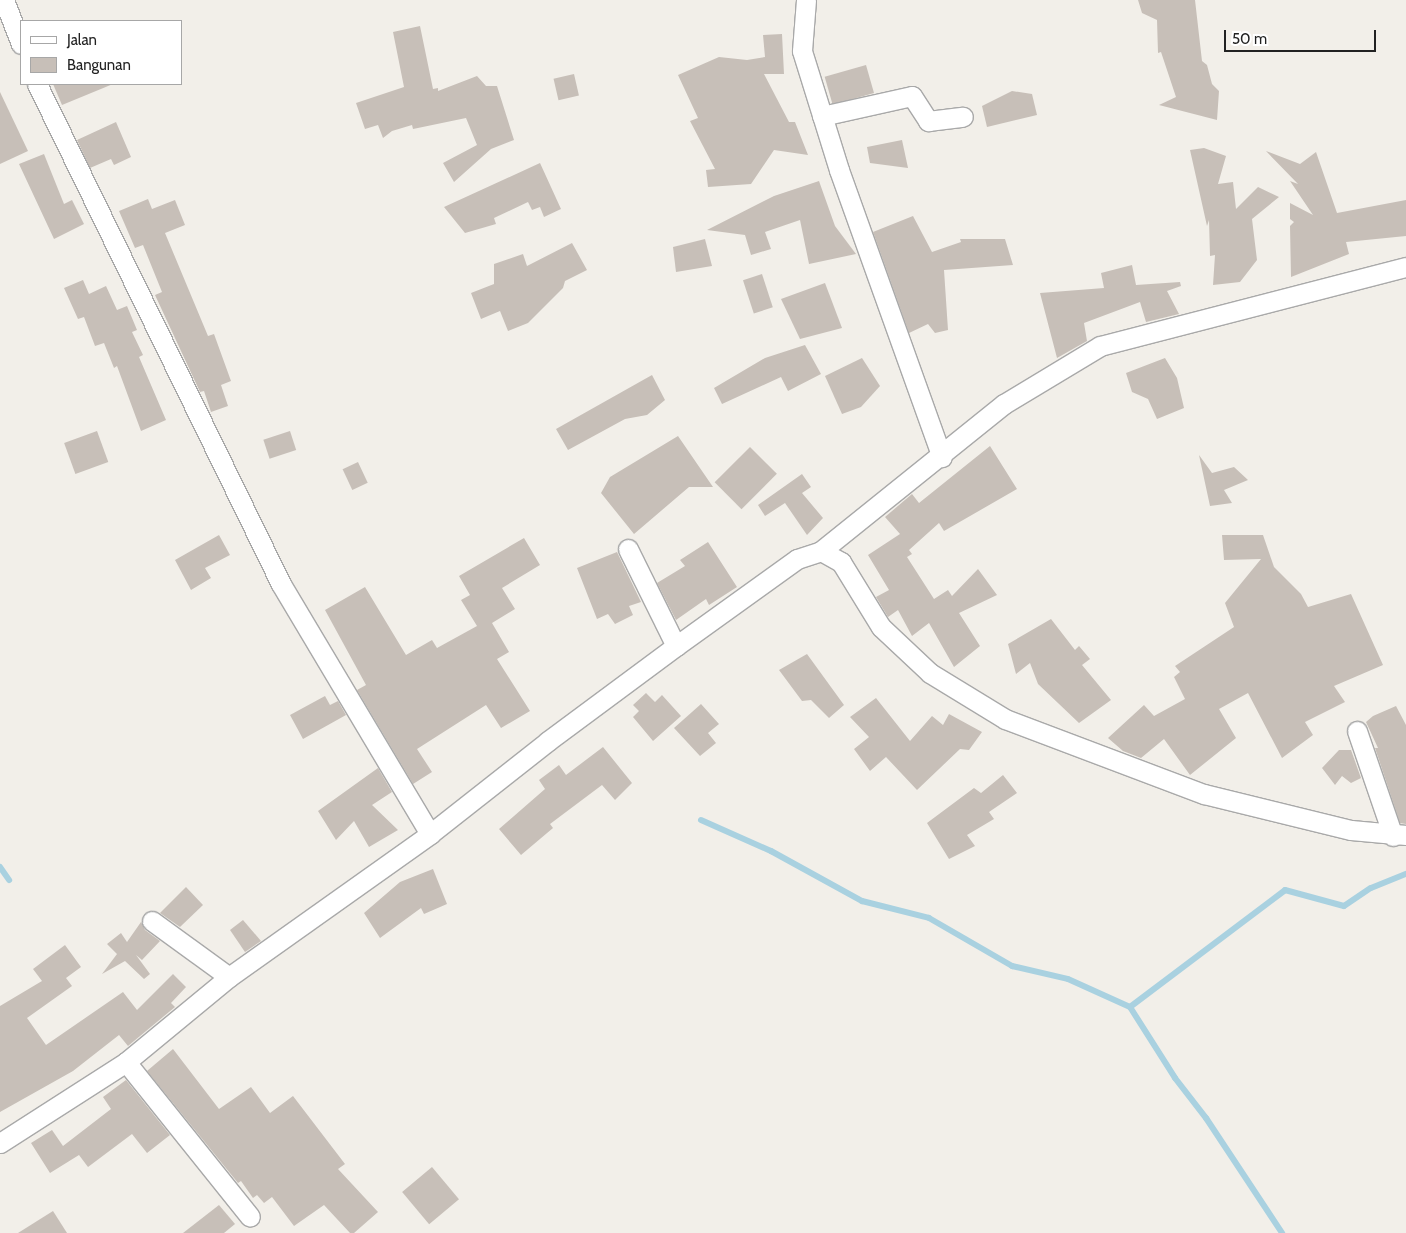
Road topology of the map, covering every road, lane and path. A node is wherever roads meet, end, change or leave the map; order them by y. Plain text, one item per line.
1 (4, 0) edge
2 (806, 0) edge
3 (20, 41) edge
4 (38, 85) edge
5 (822, 116) junction
6 (963, 117) dead end
7 (1406, 267) edge
8 (942, 457) junction
9 (628, 549) dead end
10 (821, 551) junction
11 (676, 646) junction
12 (1357, 731) dead end
13 (430, 834) junction
14 (1400, 836) edge
15 (152, 921) dead end
16 (229, 977) junction
17 (126, 1062) junction
18 (0, 1143) edge
19 (250, 1217) dead end

1 - 3 street
2 - 5 street
4 - 13 street
5 - 6 street
5 - 8 street
7 - 8 street
8 - 10 street
9 - 11 street
10 - 11 street
10 - 14 street
11 - 13 street
12 - 14 street
13 - 16 street
15 - 16 street
16 - 17 street
17 - 18 street
17 - 19 street

